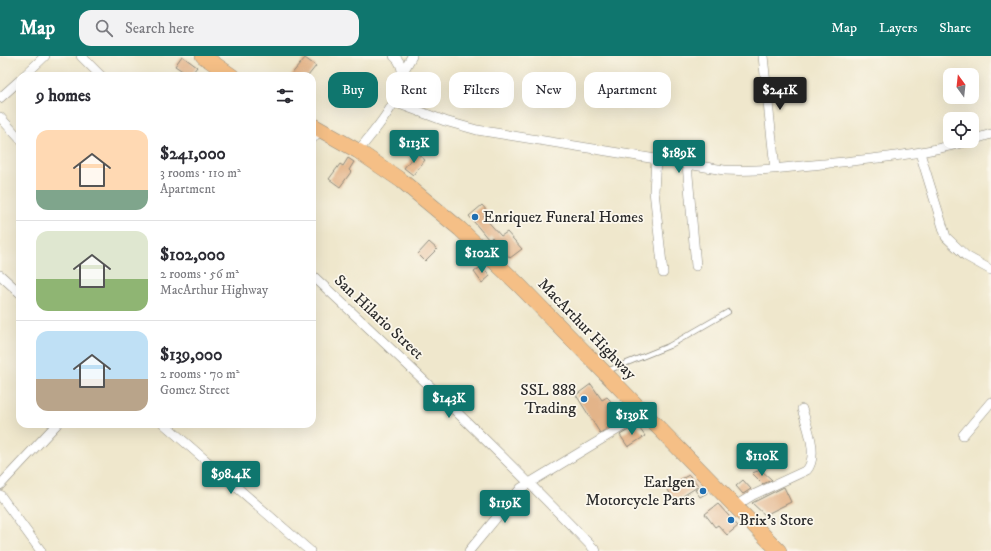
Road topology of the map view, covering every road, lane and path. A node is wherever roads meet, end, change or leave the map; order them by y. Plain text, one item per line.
1 (45, 56) edge
2 (80, 56) edge
3 (203, 56) edge
4 (394, 56) edge
5 (412, 56) edge
6 (763, 56) edge
7 (28, 72) edge
8 (97, 72) edge
9 (226, 72) edge
10 (403, 72) joint
11 (16, 84) edge
12 (0, 98) edge
13 (390, 108) edge
14 (410, 108) edge
15 (0, 117) edge
16 (316, 131) edge
17 (991, 134) edge
18 (16, 135) edge
19 (979, 138) edge
20 (943, 147) edge
21 (358, 151) junction
22 (920, 153) junction
23 (656, 159) junction
24 (687, 164) junction
25 (775, 168) junction
26 (696, 266) dead end
27 (991, 270) edge
28 (664, 273) dead end
29 (0, 275) edge
30 (316, 279) edge
31 (16, 290) edge
32 (728, 312) dead end
33 (605, 372) junction
34 (991, 402) edge
35 (802, 409) dead end
36 (645, 413) junction
37 (53, 428) edge
38 (169, 428) edge
39 (963, 435) dead end
40 (530, 483) junction
41 (0, 484) edge
42 (0, 495) edge
43 (735, 506) junction
44 (40, 551) edge
45 (310, 551) edge
46 (469, 551) edge
47 (596, 551) edge
48 (779, 551) edge

1 - 7 street
2 - 8 street
3 - 9 highway
4 - 10 street
5 - 10 street
6 - 25 street
11 - 12 street
13 - 21 street
14 - 23 street
15 - 18 street
16 - 21 highway, MacArthur Highway
17 - 19 street
20 - 22 street
21 - 33 highway, MacArthur Highway
22 - 25 street
22 - 27 street
23 - 24 street
23 - 28 street
24 - 25 street
24 - 26 street
29 - 31 street
30 - 40 street, San Hilario Street
32 - 33 lane
33 - 36 highway, MacArthur Highway
34 - 39 street
35 - 43 street
36 - 40 street
36 - 43 highway, MacArthur Highway
37 - 41 street
38 - 45 street
40 - 46 street
40 - 47 street, San Hilario Street
42 - 44 street
43 - 48 highway, MacArthur Highway

